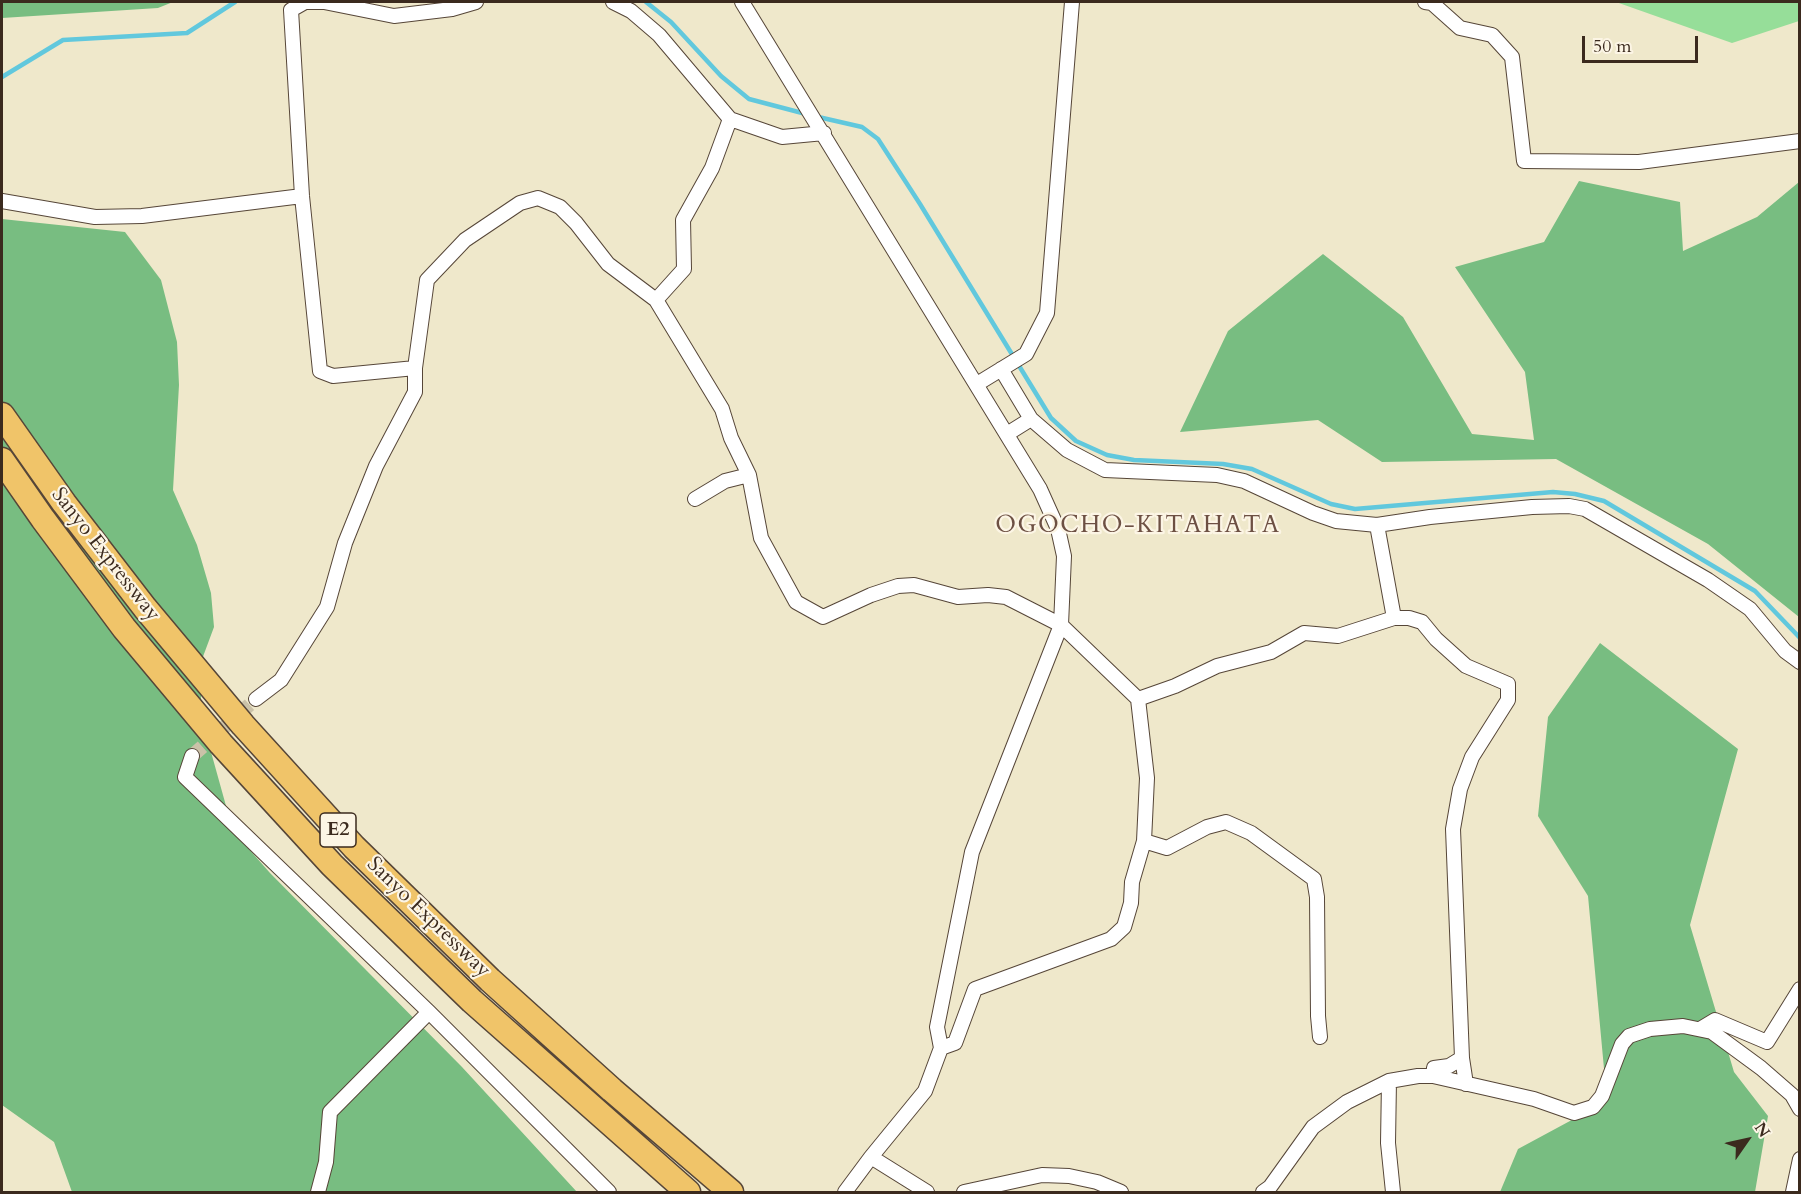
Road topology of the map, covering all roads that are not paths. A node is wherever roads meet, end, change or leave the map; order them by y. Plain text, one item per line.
1 (476, 2) edge
2 (613, 2) edge
3 (742, 2) edge
4 (1072, 2) edge
5 (1425, 2) edge
6 (730, 119) junction
7 (824, 133) junction
8 (1800, 141) edge
9 (302, 196) junction
10 (2, 201) edge
11 (656, 300) junction
12 (415, 368) junction
13 (1001, 369) junction
14 (977, 384) junction
15 (2, 415) edge
16 (1032, 419) junction
17 (1007, 434) junction
18 (2, 460) edge
19 (749, 475) junction
20 (695, 499) dead end
21 (1377, 525) junction
22 (1394, 618) junction
23 (1061, 625) junction
24 (1800, 662) edge
25 (256, 699) tunnel mouth
26 (1138, 699) junction
27 (192, 756) dead end
28 (1144, 841) junction
29 (1800, 989) edge
30 (429, 1012) junction
31 (1700, 1029) junction
32 (1320, 1037) dead end
33 (941, 1048) junction
34 (1462, 1058) junction
35 (1433, 1076) junction
36 (1389, 1081) junction
37 (1466, 1084) junction
38 (1800, 1109) edge
39 (871, 1157) junction
40 (1800, 1159) edge
41 (854, 1190) edge
42 (318, 1192) edge
43 (609, 1192) edge
44 (688, 1192) edge
45 (731, 1192) edge
46 (927, 1192) edge
47 (964, 1192) edge
48 (1121, 1192) edge
49 (1263, 1192) edge
50 (1393, 1192) edge
51 (1793, 1192) edge

1 - 9 street
2 - 6 street
3 - 7 street
4 - 13 street
5 - 8 street
6 - 7 street
6 - 11 street
7 - 14 street
9 - 10 street
9 - 12 street
11 - 12 street
11 - 19 street
12 - 25 street
13 - 14 street
13 - 16 street
14 - 17 street
15 - 45 highway, Sanyo Expressway / E2
16 - 17 street
16 - 21 street
17 - 23 street
18 - 44 highway, Sanyo Expressway / E2
19 - 20 street
19 - 23 street
21 - 22 street
21 - 24 street
22 - 26 street
22 - 34 street
23 - 26 street
23 - 33 street
26 - 28 street
27 - 30 street
28 - 32 street
28 - 33 street
29 - 31 street
30 - 42 street
30 - 43 street
31 - 37 street
31 - 38 street
33 - 39 street
34 - 35 street
34 - 37 street
35 - 36 street
35 - 37 street
36 - 49 street
36 - 50 street
39 - 41 street
39 - 46 street
40 - 51 street
47 - 48 street

